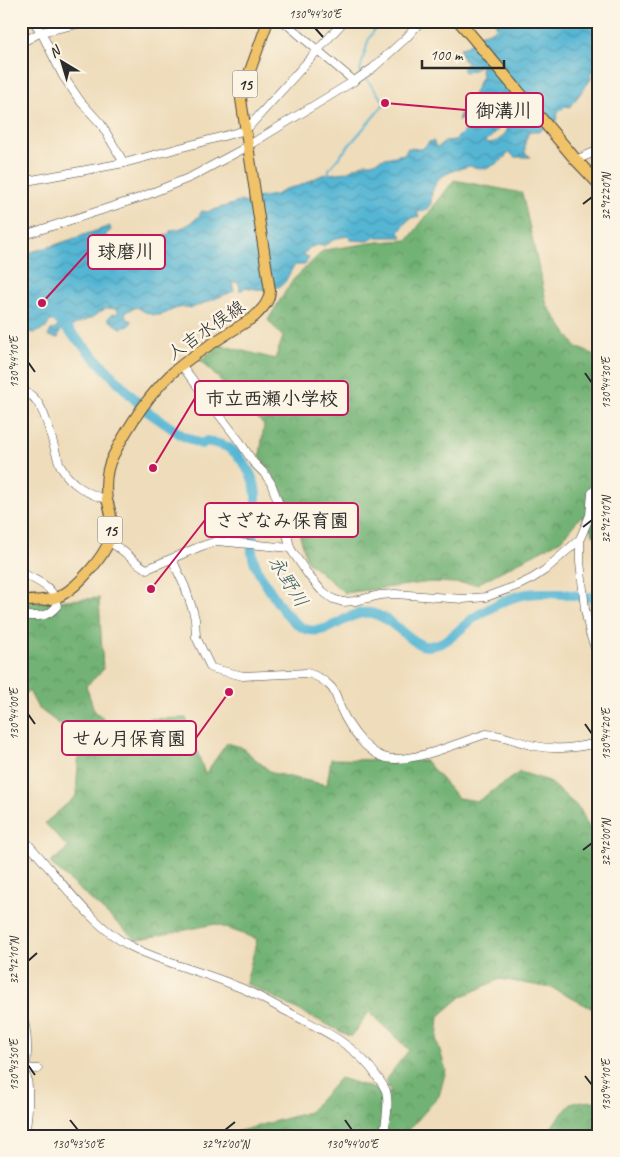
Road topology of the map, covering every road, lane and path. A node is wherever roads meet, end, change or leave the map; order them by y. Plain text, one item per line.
1 (33, 21) edge
2 (90, 21) edge
3 (268, 21) edge
4 (283, 21) edge
5 (344, 21) edge
6 (421, 21) edge
7 (459, 21) edge
8 (41, 32) junction
9 (21, 43) edge
10 (318, 51) junction
11 (354, 81) junction
12 (246, 130) junction
13 (249, 147) junction
14 (599, 150) edge
15 (576, 160) junction
16 (124, 163) junction
17 (21, 182) edge
18 (599, 184) edge
19 (21, 236) edge
20 (182, 366) junction
21 (21, 391) edge
22 (599, 485) edge
23 (107, 499) junction
24 (580, 539) junction
25 (108, 542) junction
26 (290, 548) junction
27 (172, 559) junction
28 (21, 572) edge
29 (55, 597) junction
30 (21, 601) edge
31 (21, 616) edge
32 (599, 658) edge
33 (599, 743) edge
34 (21, 834) edge
35 (21, 1012) edge
36 (23, 1068) edge
37 (38, 1069) dead end
38 (21, 1093) edge
39 (25, 1136) edge
40 (384, 1136) edge

1 - 8 street
2 - 8 street
3 - 12 main road, 人吉水俣線 / 15
4 - 10 street
5 - 10 street
6 - 11 street
7 - 15 highway
8 - 9 street
8 - 16 street
10 - 11 street
10 - 12 street
11 - 13 street
12 - 13 main road, 人吉水俣線 / 15
12 - 16 street
13 - 19 street
13 - 20 main road, 人吉水俣線 / 15
14 - 15 street
15 - 18 highway
16 - 17 street
20 - 23 main road, 人吉水俣線 / 15
20 - 26 street
21 - 23 street
22 - 24 street
23 - 25 main road, 人吉水俣線 / 15
24 - 26 street
24 - 32 street
25 - 27 street
25 - 29 main road, 人吉水俣線 / 15
26 - 27 street
27 - 33 street
28 - 29 street
29 - 30 main road, 人吉水俣線 / 15
29 - 31 street
34 - 40 street
35 - 36 street
36 - 37 street
36 - 38 street
36 - 39 street

